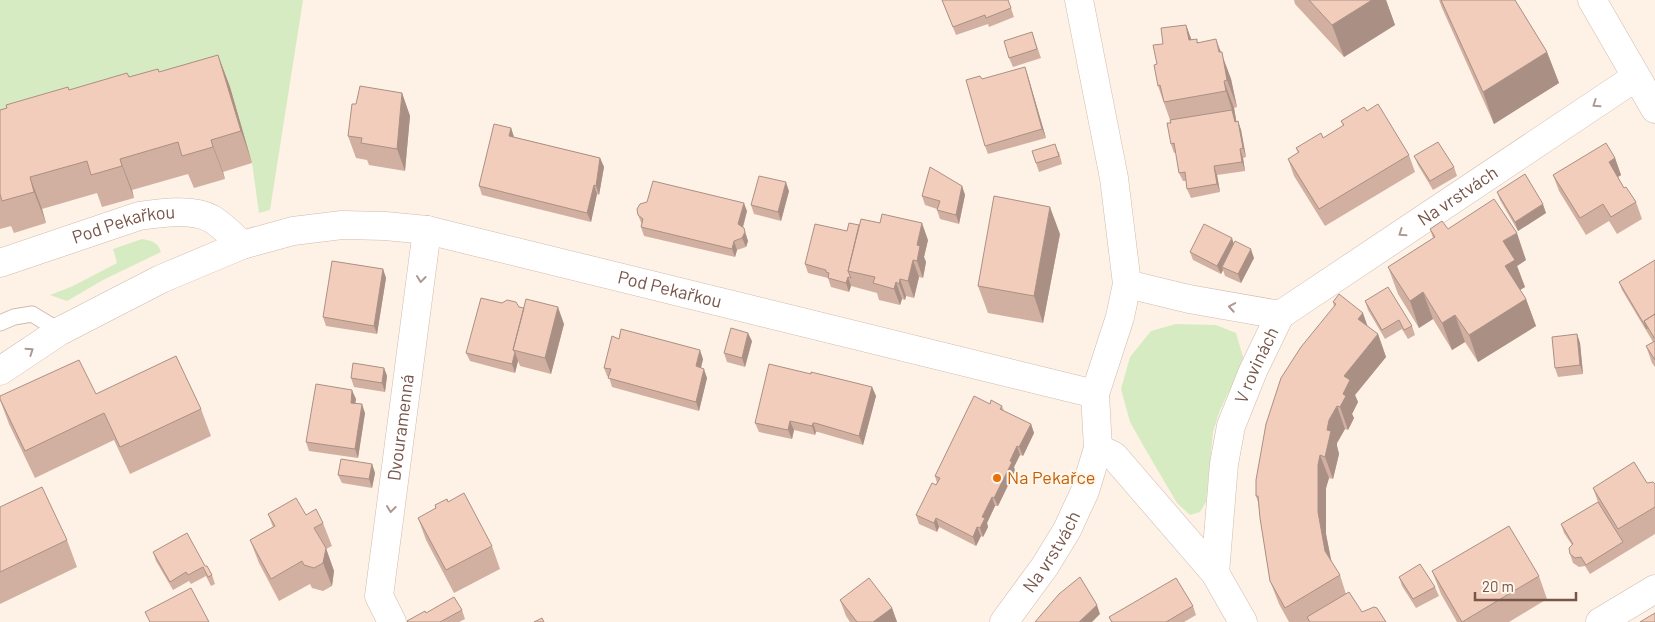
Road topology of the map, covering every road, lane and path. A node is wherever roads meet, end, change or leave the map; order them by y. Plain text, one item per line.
1 (1079, 0) edge
2 (1595, 2) edge
3 (1636, 77) junction
4 (1655, 108) edge
5 (427, 230) junction
6 (242, 245) junction
7 (0, 264) edge
8 (1127, 284) junction
9 (1280, 315) junction
10 (0, 322) edge
11 (60, 331) junction
12 (0, 371) edge
13 (1095, 394) junction
14 (1098, 448) junction
15 (1215, 573) junction
16 (1655, 589) edge
17 (392, 622) edge
18 (1004, 622) edge
19 (1243, 622) edge
20 (1600, 622) edge

1 - 8 street
2 - 3 street
3 - 4 street
3 -> 9 street, Na vrstvách
5 - 6 street, Pod Pekařkou
5 - 13 street, Pod Pekařkou
5 -> 17 street, Dvouramenná
6 - 7 street, Pod Pekařkou
6 - 11 street, Pod Pekařkou
9 -> 8 street, V rovinách
8 - 13 street
9 - 15 street, V rovinách
10 - 11 lane
12 -> 11 street, Pod Pekařkou
13 - 14 street
14 - 15 street
14 - 18 street, Na vrstvách
15 - 19 street
16 - 20 street

